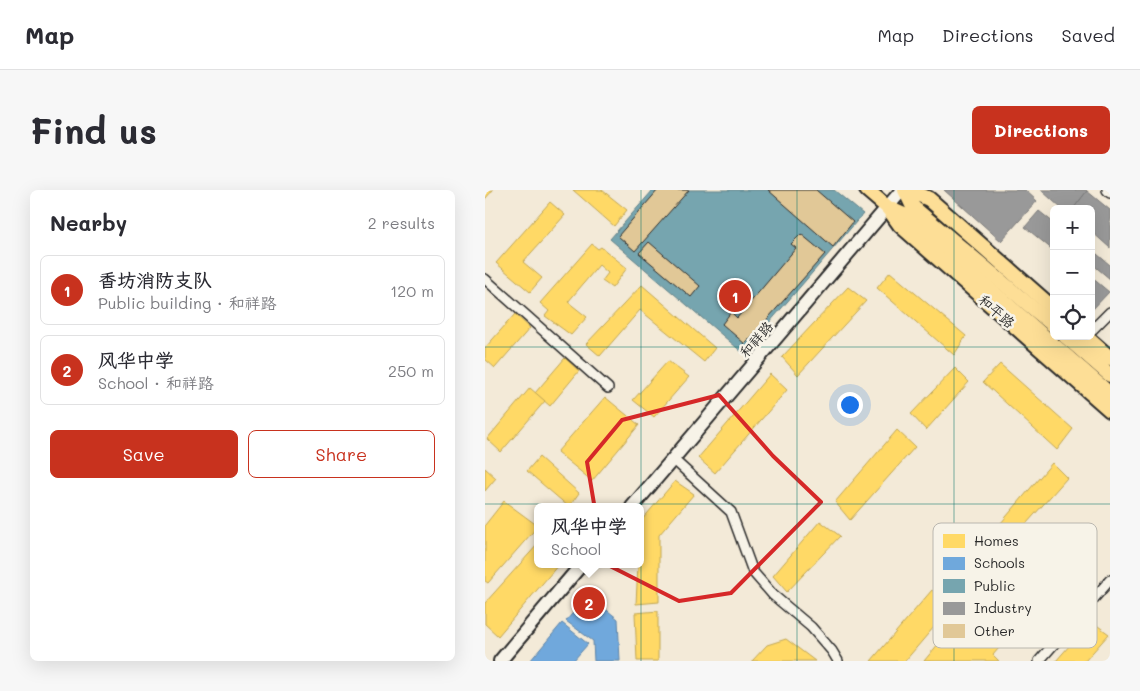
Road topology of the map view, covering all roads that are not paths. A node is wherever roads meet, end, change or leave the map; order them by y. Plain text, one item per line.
1 (867, 190) edge
2 (905, 190) edge
3 (1107, 190) edge
4 (1110, 193) edge
5 (888, 208) junction
6 (485, 279) edge
7 (1050, 305) edge
8 (1110, 312) edge
9 (1050, 323) edge
10 (1095, 327) edge
11 (1070, 340) edge
12 (1090, 340) edge
13 (1110, 358) edge
14 (1110, 376) edge
15 (608, 388) dead end
16 (1110, 394) edge
17 (1110, 410) edge
18 (673, 459) junction
19 (634, 503) edge
20 (579, 568) edge
21 (1110, 580) edge
22 (1097, 595) edge
23 (1050, 648) edge
24 (500, 661) edge
25 (838, 661) edge
26 (1039, 661) edge

1 - 5 main road, 和平路
2 - 5 street, 和祥路
2 - 7 main road
2 - 9 main road, 和平路
3 - 4 street
5 - 16 main road, 和平路
5 - 17 main road, 和平路
5 - 18 street, 和祥路
6 - 15 street
8 - 10 street
11 - 14 main road
12 - 13 main road
18 - 19 street, 和祥路
18 - 25 street
20 - 24 street
21 - 22 street
23 - 26 street

